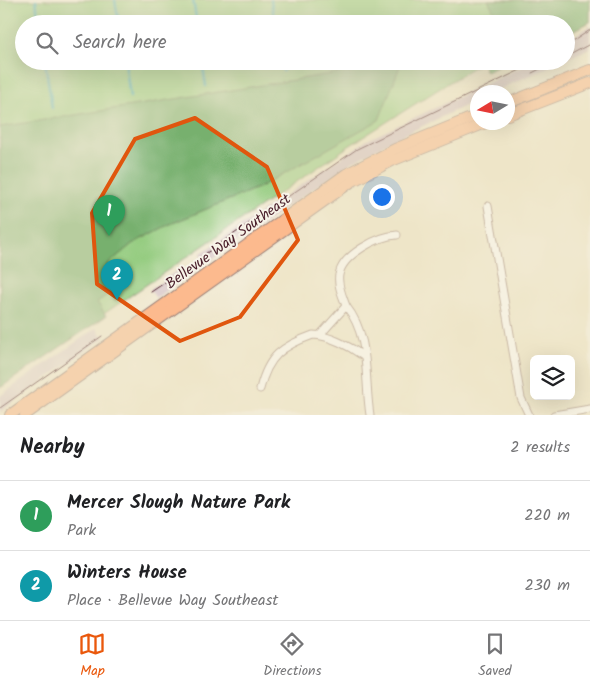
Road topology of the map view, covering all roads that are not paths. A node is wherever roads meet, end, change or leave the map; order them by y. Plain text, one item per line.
1 (590, 70) edge
2 (590, 82) edge
3 (515, 100) edge
4 (515, 112) edge
5 (470, 118) edge
6 (470, 129) edge
7 (488, 206) dead end
8 (397, 235) dead end
9 (346, 306) junction
10 (320, 335) junction
11 (363, 356) junction
12 (260, 389) dead end
13 (590, 409) edge
14 (528, 414) edge
15 (10, 415) edge
16 (25, 415) edge
17 (370, 415) edge
18 (554, 415) edge

1 - 3 main road
2 - 4 main road
5 - 15 main road, Bellevue Way Southeast
6 - 16 main road, Bellevue Way Southeast
7 - 14 street
8 - 9 street
9 - 10 street
9 - 11 street
10 - 11 street
10 - 12 street
11 - 17 street
13 - 18 street

